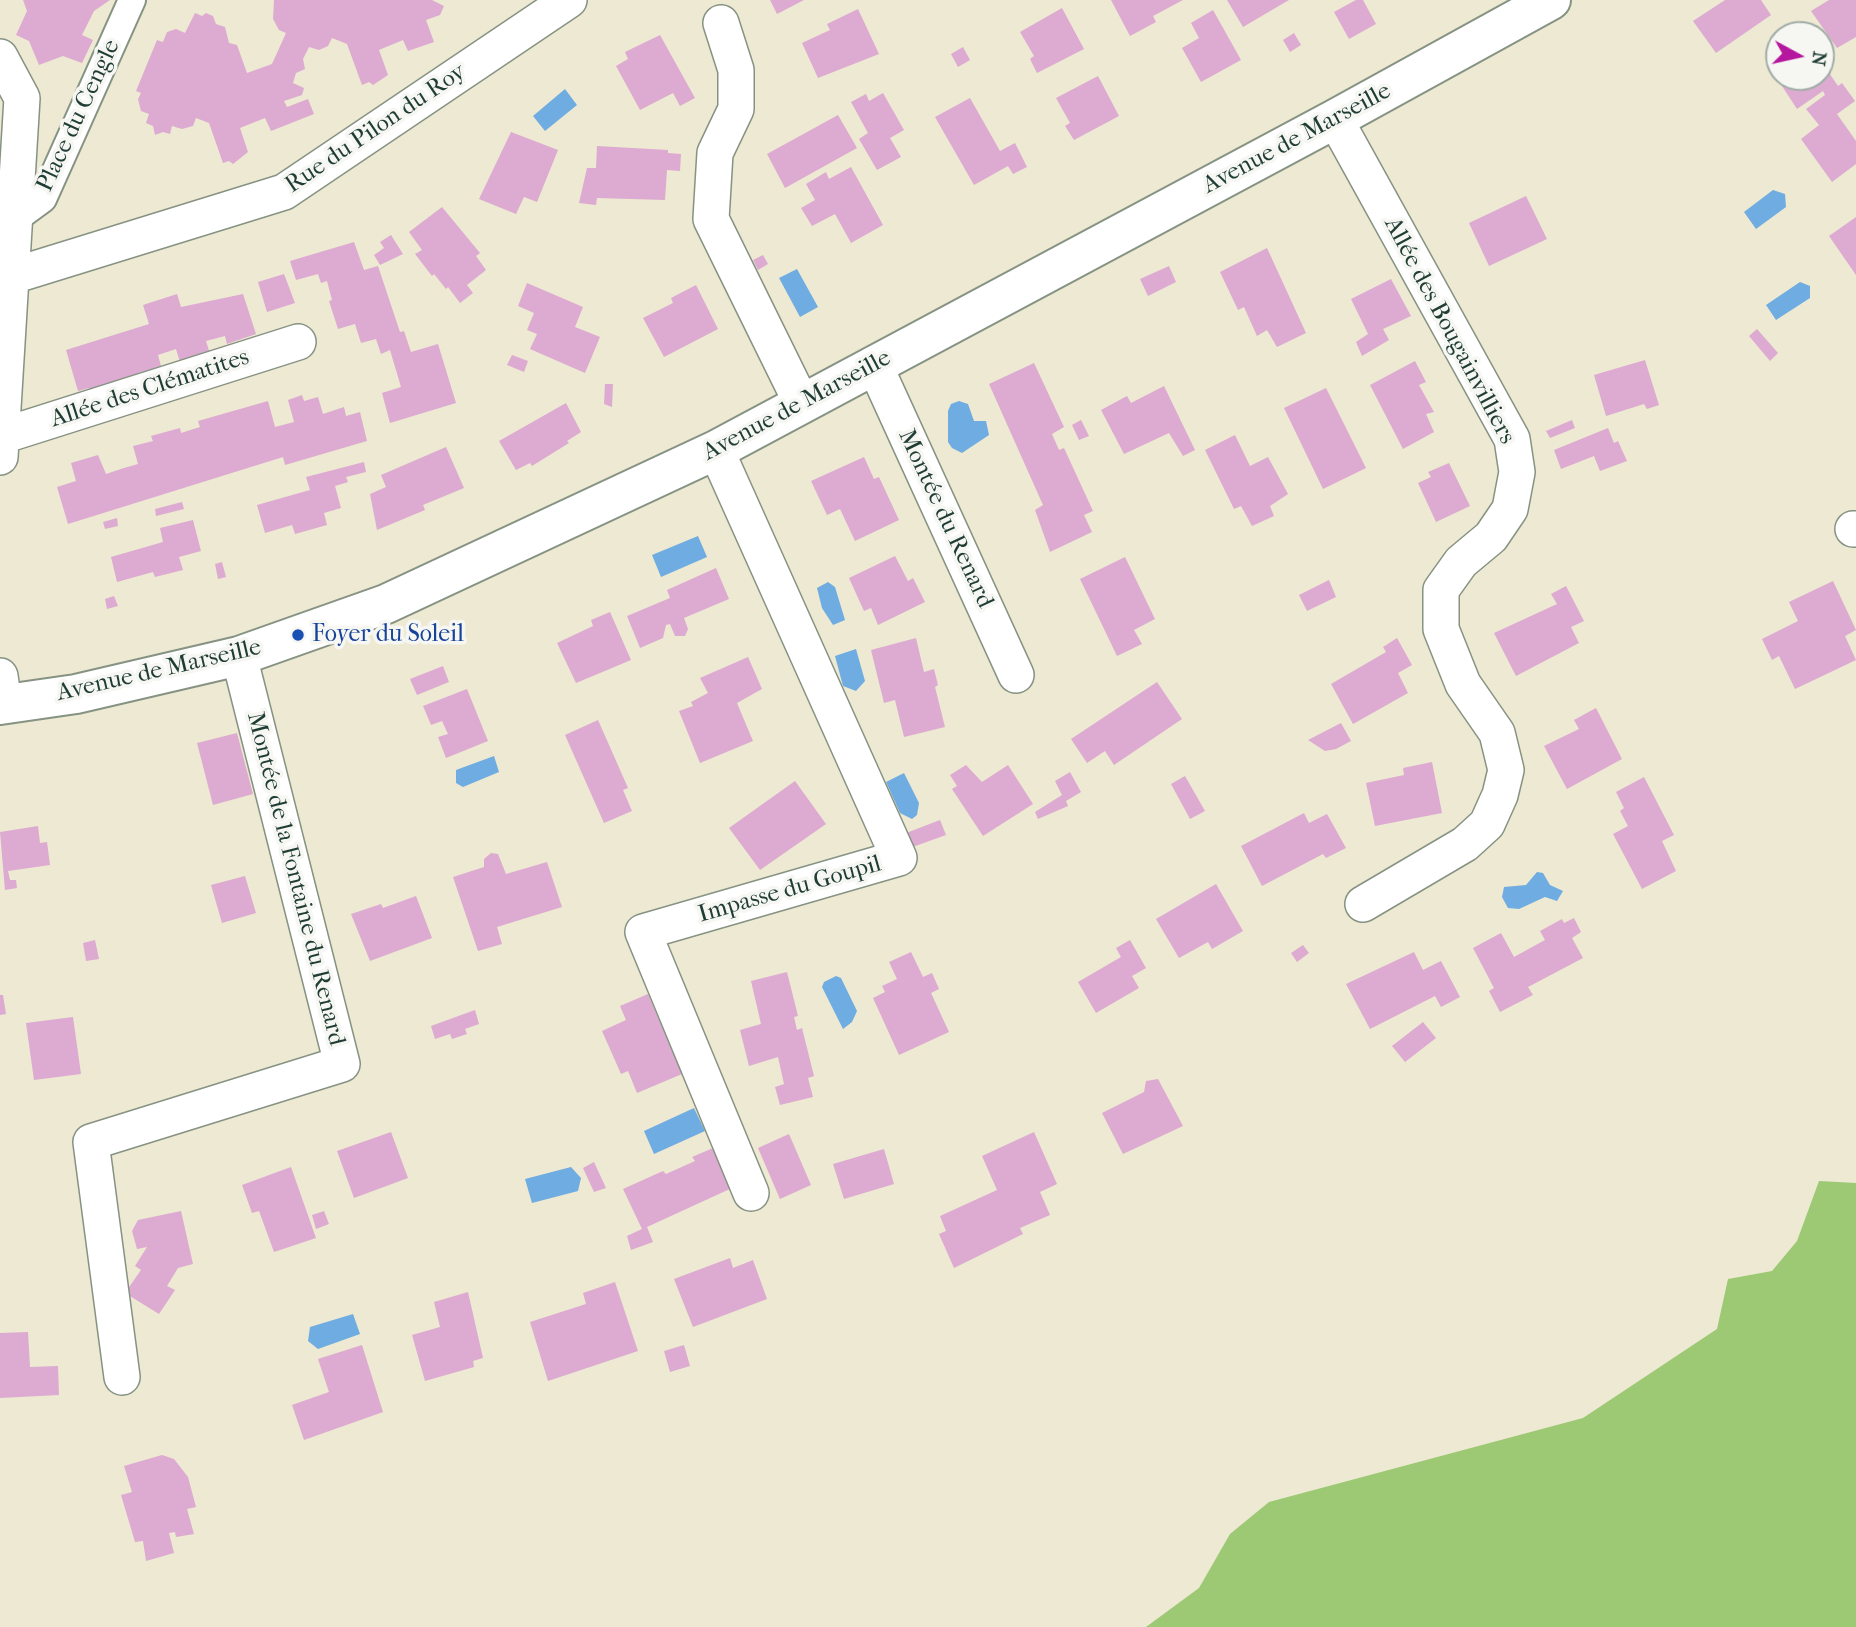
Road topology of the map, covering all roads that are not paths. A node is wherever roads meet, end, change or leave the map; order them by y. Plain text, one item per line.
1 (132, 0) edge
2 (569, 0) edge
3 (1551, 0) edge
4 (721, 23) dead end
5 (0, 57) edge
6 (1335, 119) junction
7 (13, 221) junction
8 (9, 277) junction
9 (298, 342) dead end
10 (874, 364) junction
11 (803, 404) junction
12 (1, 446) edge
13 (716, 450) junction
14 (239, 656) junction
15 (1016, 675) dead end
16 (1, 695) edge
17 (1363, 904) dead end
18 (751, 1192) dead end
19 (122, 1377) dead end

1 - 7 street, Place du Cengle
2 - 8 street, Rue du Pilon du Roy
3 - 6 street, Avenue de Marseille
4 - 11 street
5 - 7 street
6 - 10 street, Avenue de Marseille
6 - 17 street, Allée des Bougainvilliers
7 - 8 street
8 - 12 street
9 - 12 street, Allée des Clématites
10 - 11 street, Avenue de Marseille
10 - 15 street, Montée du Renard
11 - 13 street, Avenue de Marseille
13 - 14 street, Avenue de Marseille
13 - 18 street, Impasse du Goupil
14 - 16 street, Avenue de Marseille
14 - 19 street, Montée de la Fontaine du Renard

